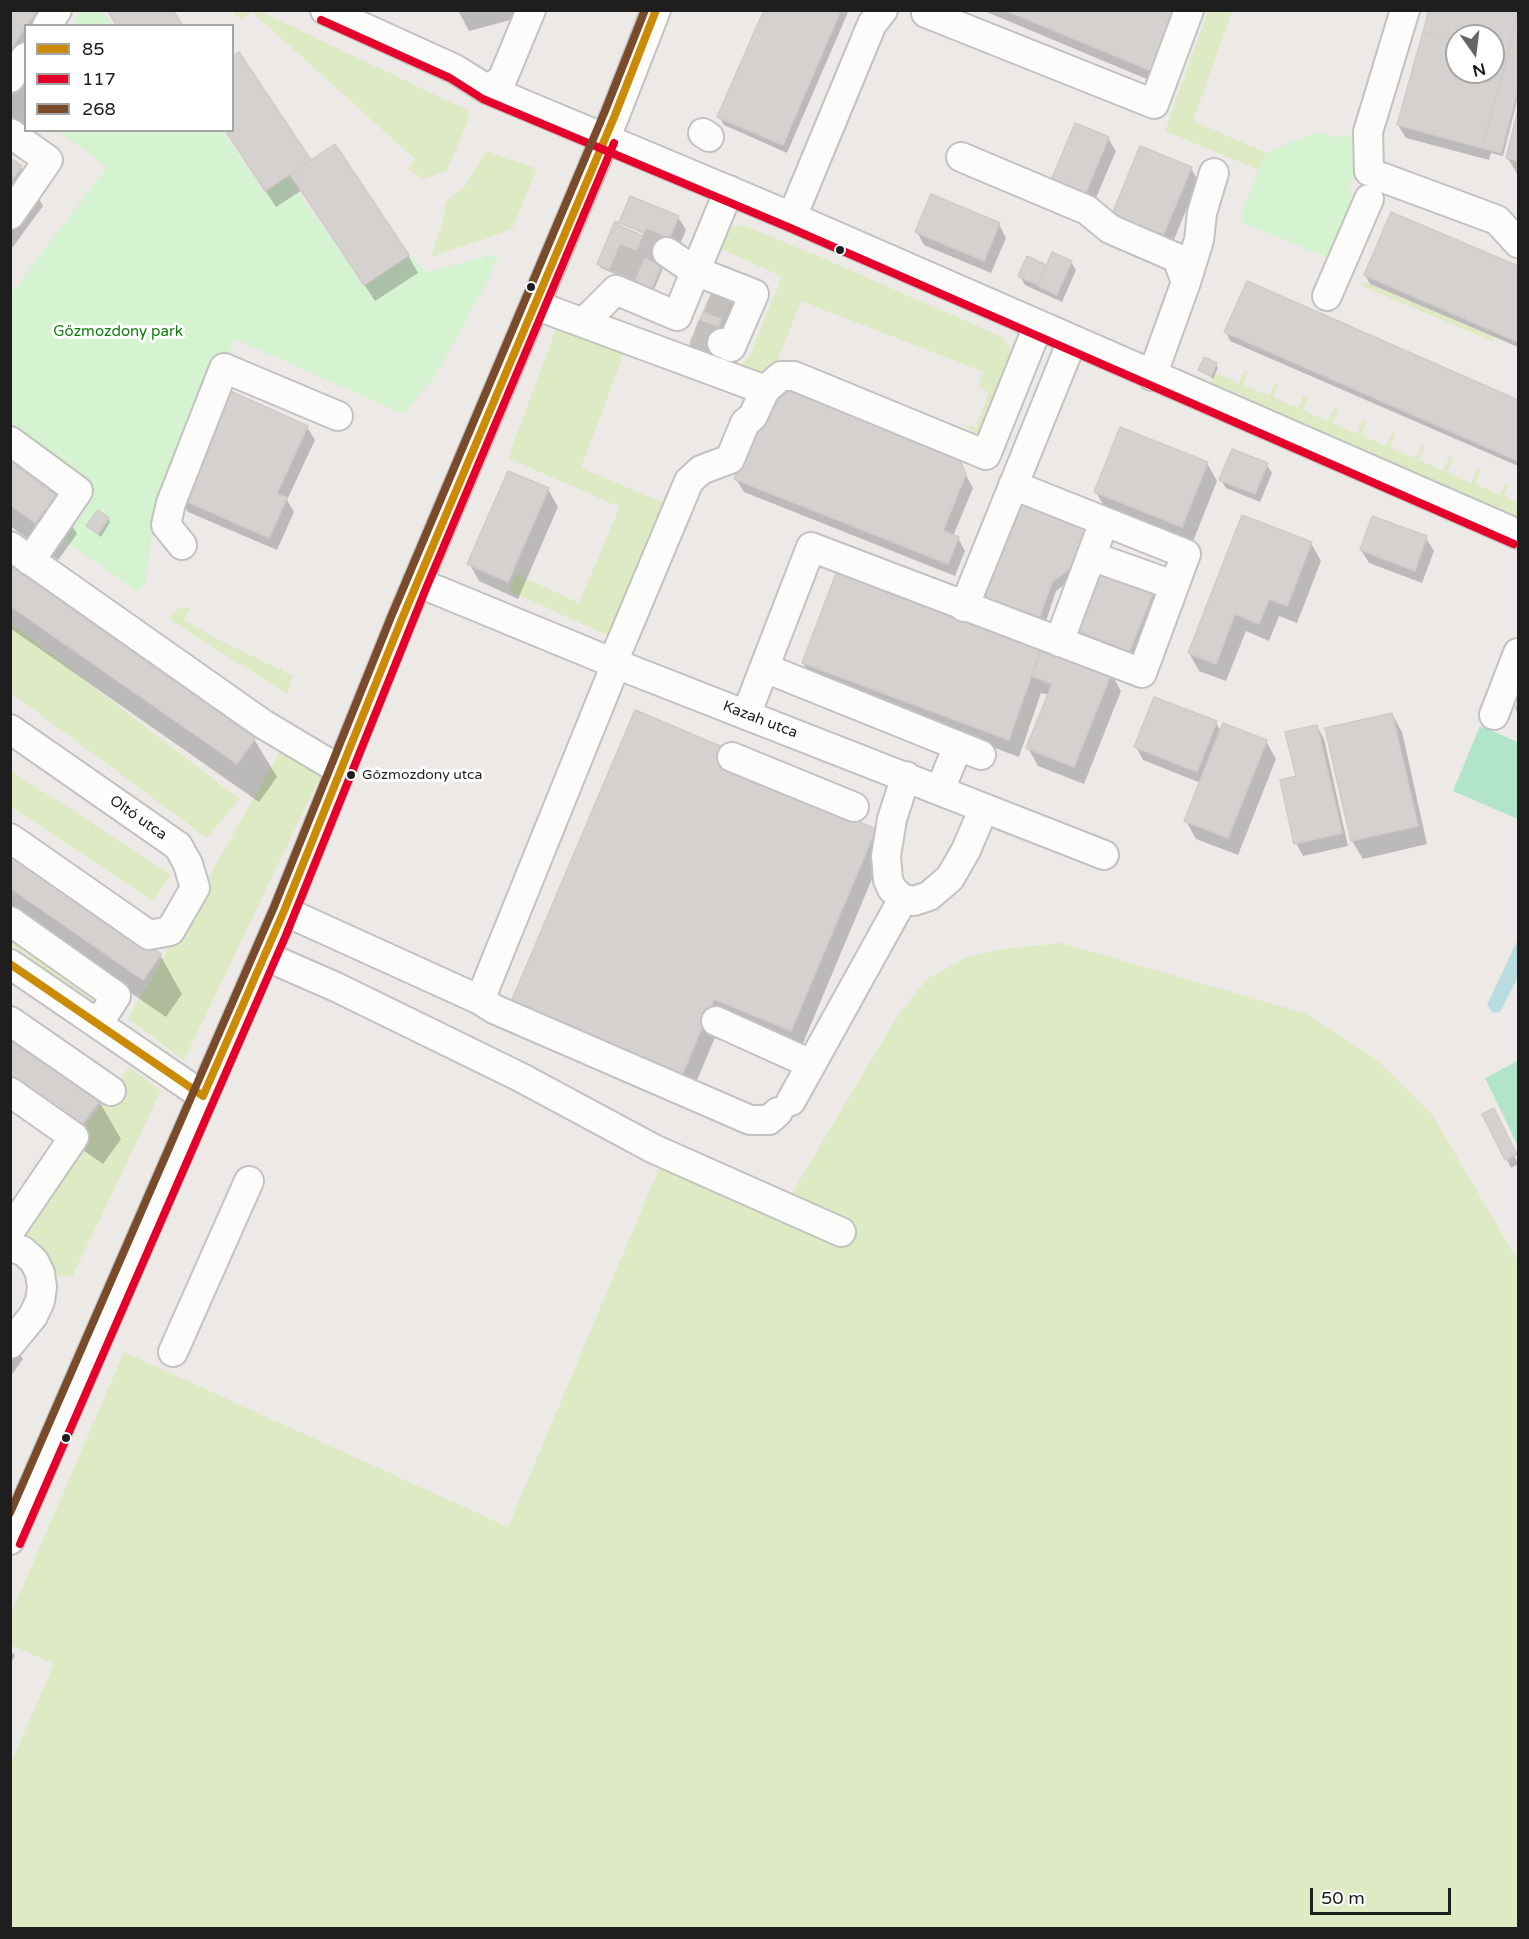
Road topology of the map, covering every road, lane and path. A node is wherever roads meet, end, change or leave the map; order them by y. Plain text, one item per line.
1 (57, 10) edge
2 (325, 10) edge
3 (531, 10) edge
4 (656, 10) edge
5 (883, 10) edge
6 (1190, 10) edge
7 (1406, 10) edge
8 (924, 11) edge
9 (48, 24) edge
10 (24, 60) edge
11 (10, 78) edge
12 (487, 89) junction
13 (10, 134) edge
14 (604, 139) junction
15 (961, 157) dead end
16 (1214, 173) dead end
17 (1373, 183) junction
18 (729, 190) junction
19 (10, 215) edge
20 (792, 217) junction
21 (1518, 243) edge
22 (667, 252) tunnel mouth
23 (1186, 282) junction
24 (1327, 296) dead end
25 (535, 305) junction
26 (712, 309) junction
27 (584, 322) junction
28 (1038, 326) junction
29 (1072, 341) junction
30 (1152, 376) junction
31 (765, 390) junction
32 (338, 416) dead end
33 (10, 441) edge
34 (1013, 485) junction
35 (1104, 522) junction
36 (1518, 534) edge
37 (182, 545) dead end
38 (20, 554) edge
39 (1091, 556) junction
40 (417, 582) junction
41 (1173, 585) junction
42 (964, 608) junction
43 (1059, 642) junction
44 (1518, 653) edge
45 (614, 663) junction
46 (765, 668) junction
47 (746, 715) junction
48 (1494, 715) dead end
49 (10, 729) edge
50 (797, 734) junction
51 (732, 757) dead end
52 (340, 770) junction
53 (780, 776) junction
54 (906, 776) junction
55 (940, 790) junction
56 (854, 807) dead end
57 (984, 808) junction
58 (10, 838) edge
59 (1104, 855) dead end
60 (903, 900) junction
61 (284, 911) junction
62 (10, 921) edge
63 (265, 957) junction
64 (10, 964) edge
65 (480, 1000) junction
66 (10, 1021) edge
67 (716, 1021) dead end
68 (98, 1024) junction
69 (811, 1064) junction
70 (111, 1091) dead end
71 (10, 1092) edge
72 (203, 1096) junction
73 (249, 1181) dead end
74 (10, 1231) edge
75 (840, 1232) dead end
76 (10, 1246) edge
77 (10, 1344) edge
78 (173, 1352) dead end
79 (13, 1527) edge

1 - 9 street
2 - 12 street
3 - 12 street
4 - 14 street
5 - 20 street
6 - 8 street
7 - 17 street
10 - 11 street
12 - 14 street
13 - 19 street
14 - 18 street
14 - 25 street
15 - 23 street
16 - 23 street
17 - 21 street
17 - 24 street
18 - 20 street
18 - 26 street
20 - 28 street
22 - 26 street
23 - 30 street
25 - 27 street
25 - 40 street
26 - 27 street
27 - 31 street
28 - 29 street
28 - 31 street
29 - 30 street
29 - 34 street
30 - 36 street
31 - 45 street
32 - 37 street
33 - 38 street
34 - 35 street
34 - 42 street
35 - 39 street
35 - 41 street
38 - 52 street
39 - 41 street
39 - 43 street
40 - 45 street, Kazah utca
40 - 52 street
41 - 43 street
42 - 43 street
42 - 46 street
44 - 48 street
45 - 47 street, Kazah utca
45 - 65 street
46 - 47 street
46 - 55 street
47 - 50 street, Kazah utca
49 - 58 street, Oltó utca
50 - 53 street
50 - 54 street, Kazah utca
51 - 53 street
52 - 61 street
53 - 56 street
54 - 55 street, Kazah utca
54 - 60 street
55 - 57 street, Kazah utca
57 - 59 street, Kazah utca
57 - 60 street
60 - 69 street
61 - 63 street
61 - 65 street
62 - 68 street
63 - 72 street
63 - 75 street
64 - 68 street
65 - 69 street
66 - 70 street
67 - 69 street
68 - 72 street
71 - 74 street
72 - 79 street
73 - 78 street
76 - 77 street

